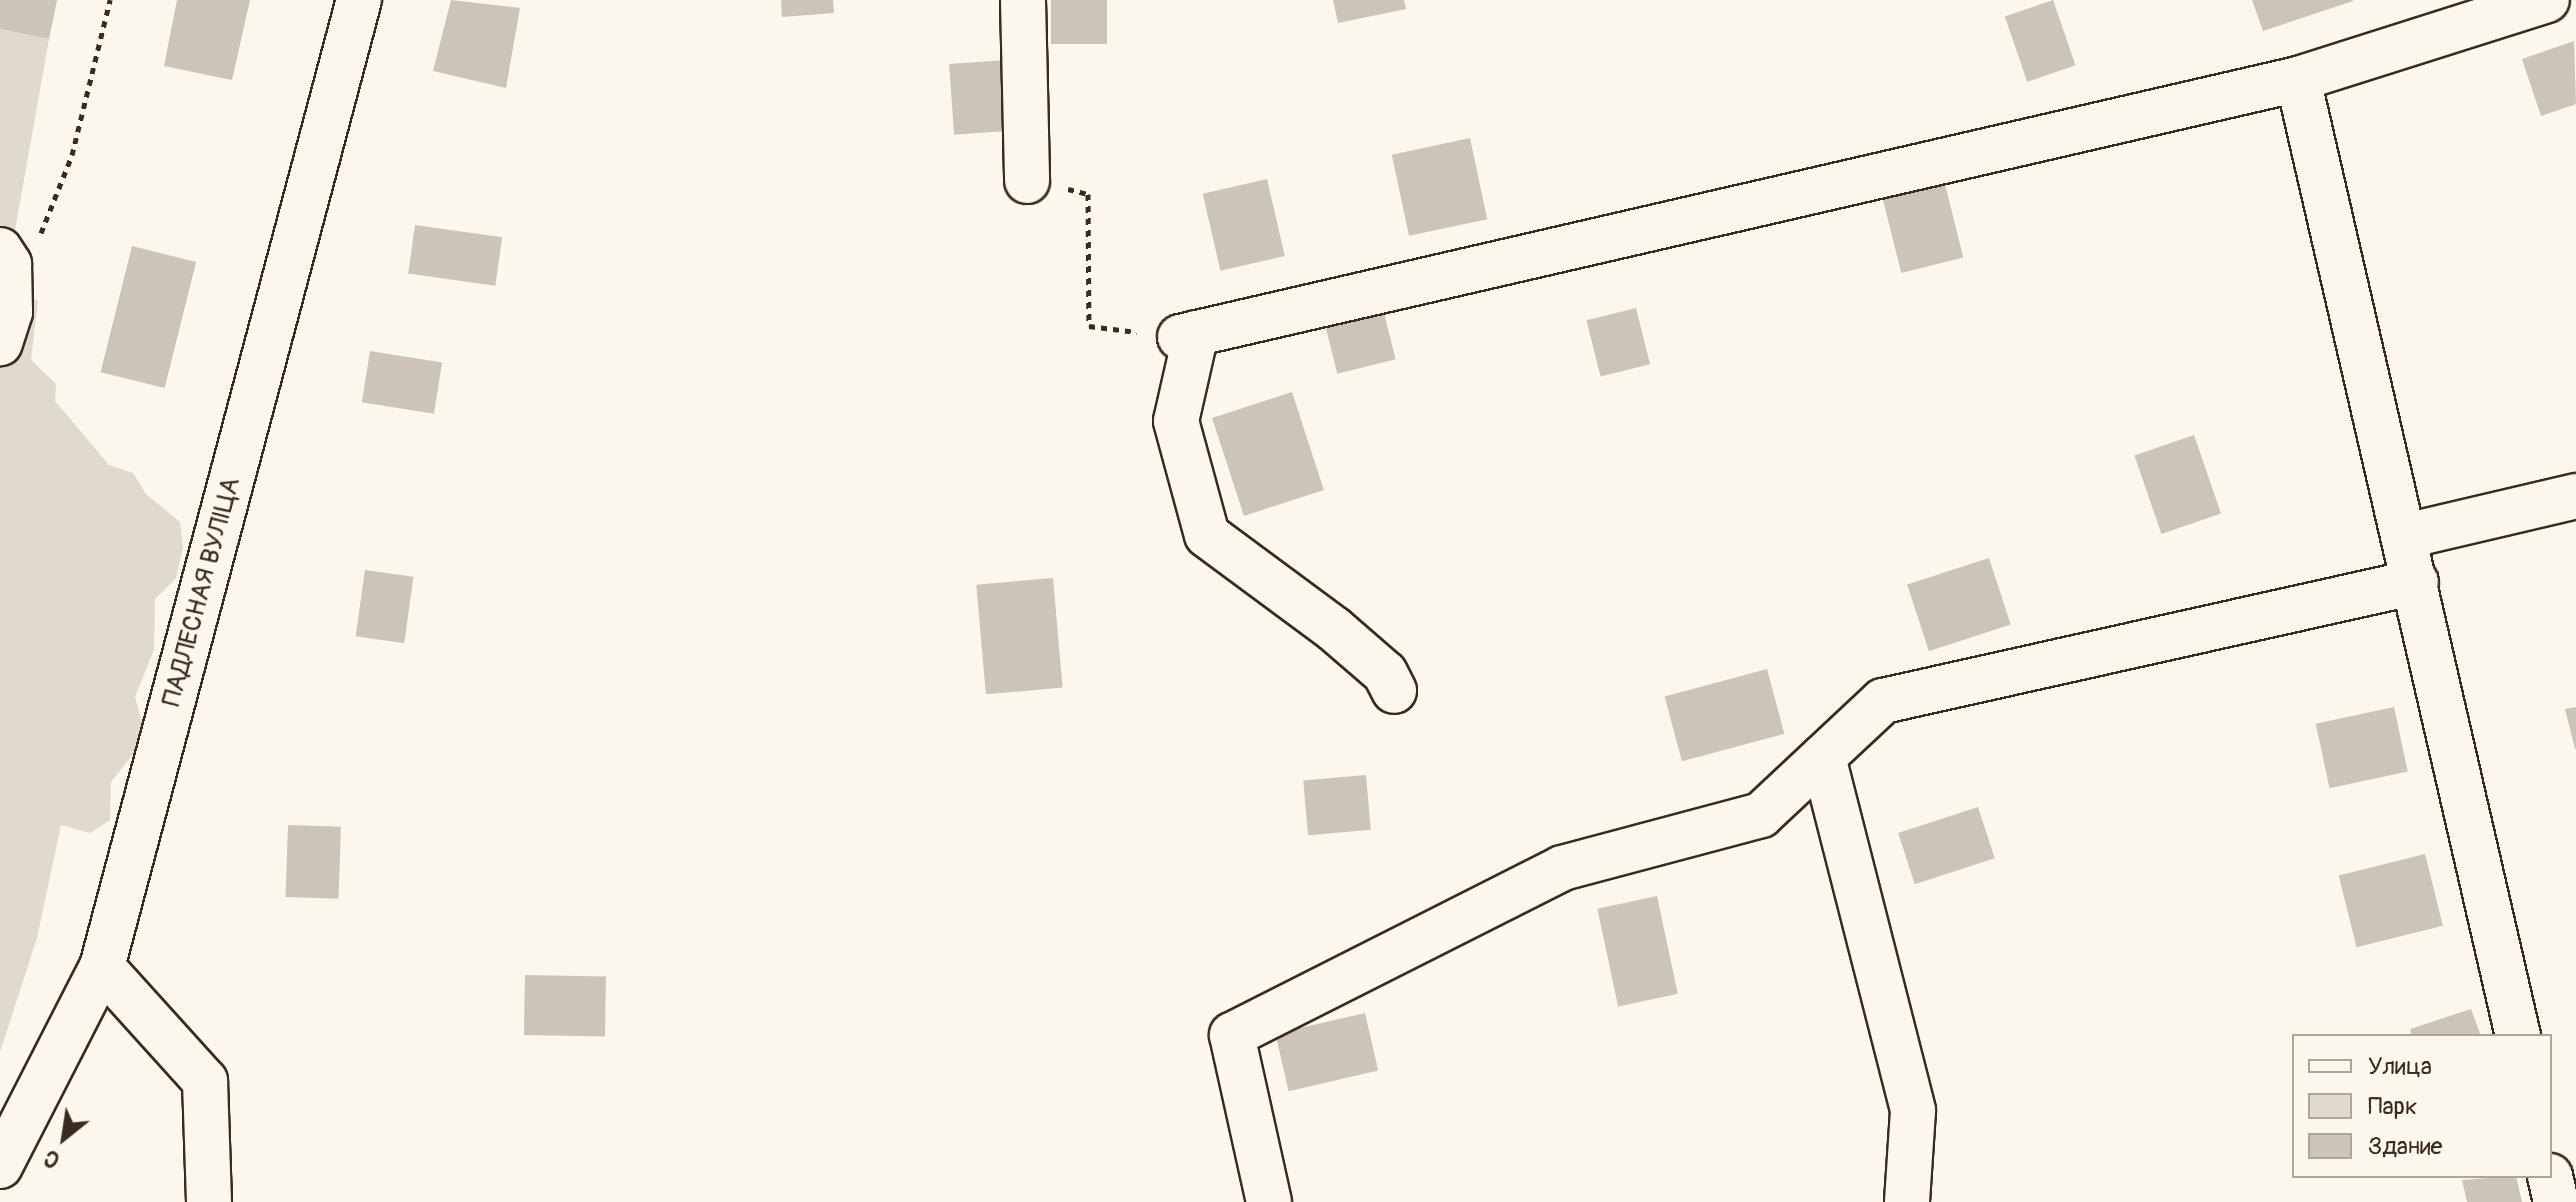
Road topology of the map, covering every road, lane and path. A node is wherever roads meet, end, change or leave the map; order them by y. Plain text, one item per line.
1 (110, 0) edge
2 (359, 0) edge
3 (1023, 0) edge
4 (2547, 0) edge
5 (2298, 79) junction
6 (1027, 181) joint
7 (19, 245) edge
8 (1188, 335) junction
9 (0, 343) edge
10 (2576, 496) edge
11 (2406, 536) junction
12 (2416, 582) junction
13 (1394, 691) dead end
14 (1823, 757) junction
15 (102, 967) junction
16 (2518, 1034) edge
17 (0, 1166) edge
18 (2550, 1178) edge
19 (209, 1202) edge
20 (1269, 1202) edge
21 (1907, 1202) edge
22 (2556, 1202) edge

1 - 7 path
2 - 15 street, ПАДЛЕСНАЯ ВУЛІЦА
3 - 6 street
4 - 5 street
5 - 8 street
5 - 11 street
6 - 8 path
7 - 9 street
8 - 13 street
10 - 11 street
11 - 12 street
12 - 14 street
12 - 16 street
14 - 20 street
14 - 21 street
15 - 17 street, ПАДЛЕСНАЯ ВУЛІЦА
15 - 19 street
18 - 22 street

